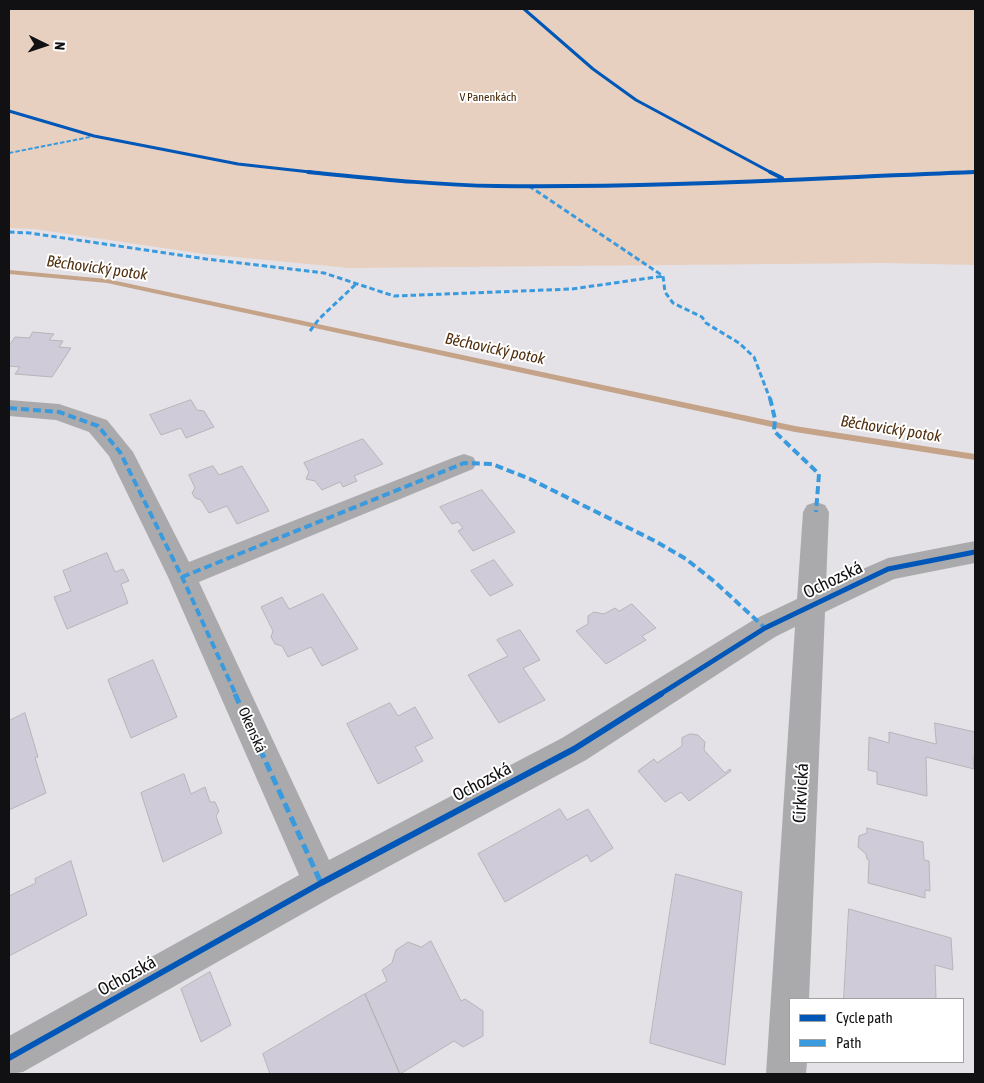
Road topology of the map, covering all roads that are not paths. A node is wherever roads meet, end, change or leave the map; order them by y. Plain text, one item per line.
1 (9, 408) edge
2 (464, 463) dead end
3 (816, 512) dead end
4 (975, 552) edge
5 (182, 577) junction
6 (810, 606) junction
7 (321, 883) junction
8 (790, 998) edge
9 (789, 1016) edge
10 (9, 1058) edge
11 (786, 1074) edge

1 - 5 street, Okenská
2 - 5 street
3 - 6 street, Církvická
4 - 6 street, Ochozská
5 - 7 street, Okenská
6 - 7 street, Ochozská
6 - 8 street, Církvická
7 - 10 street, Ochozská
9 - 11 street, Církvická

